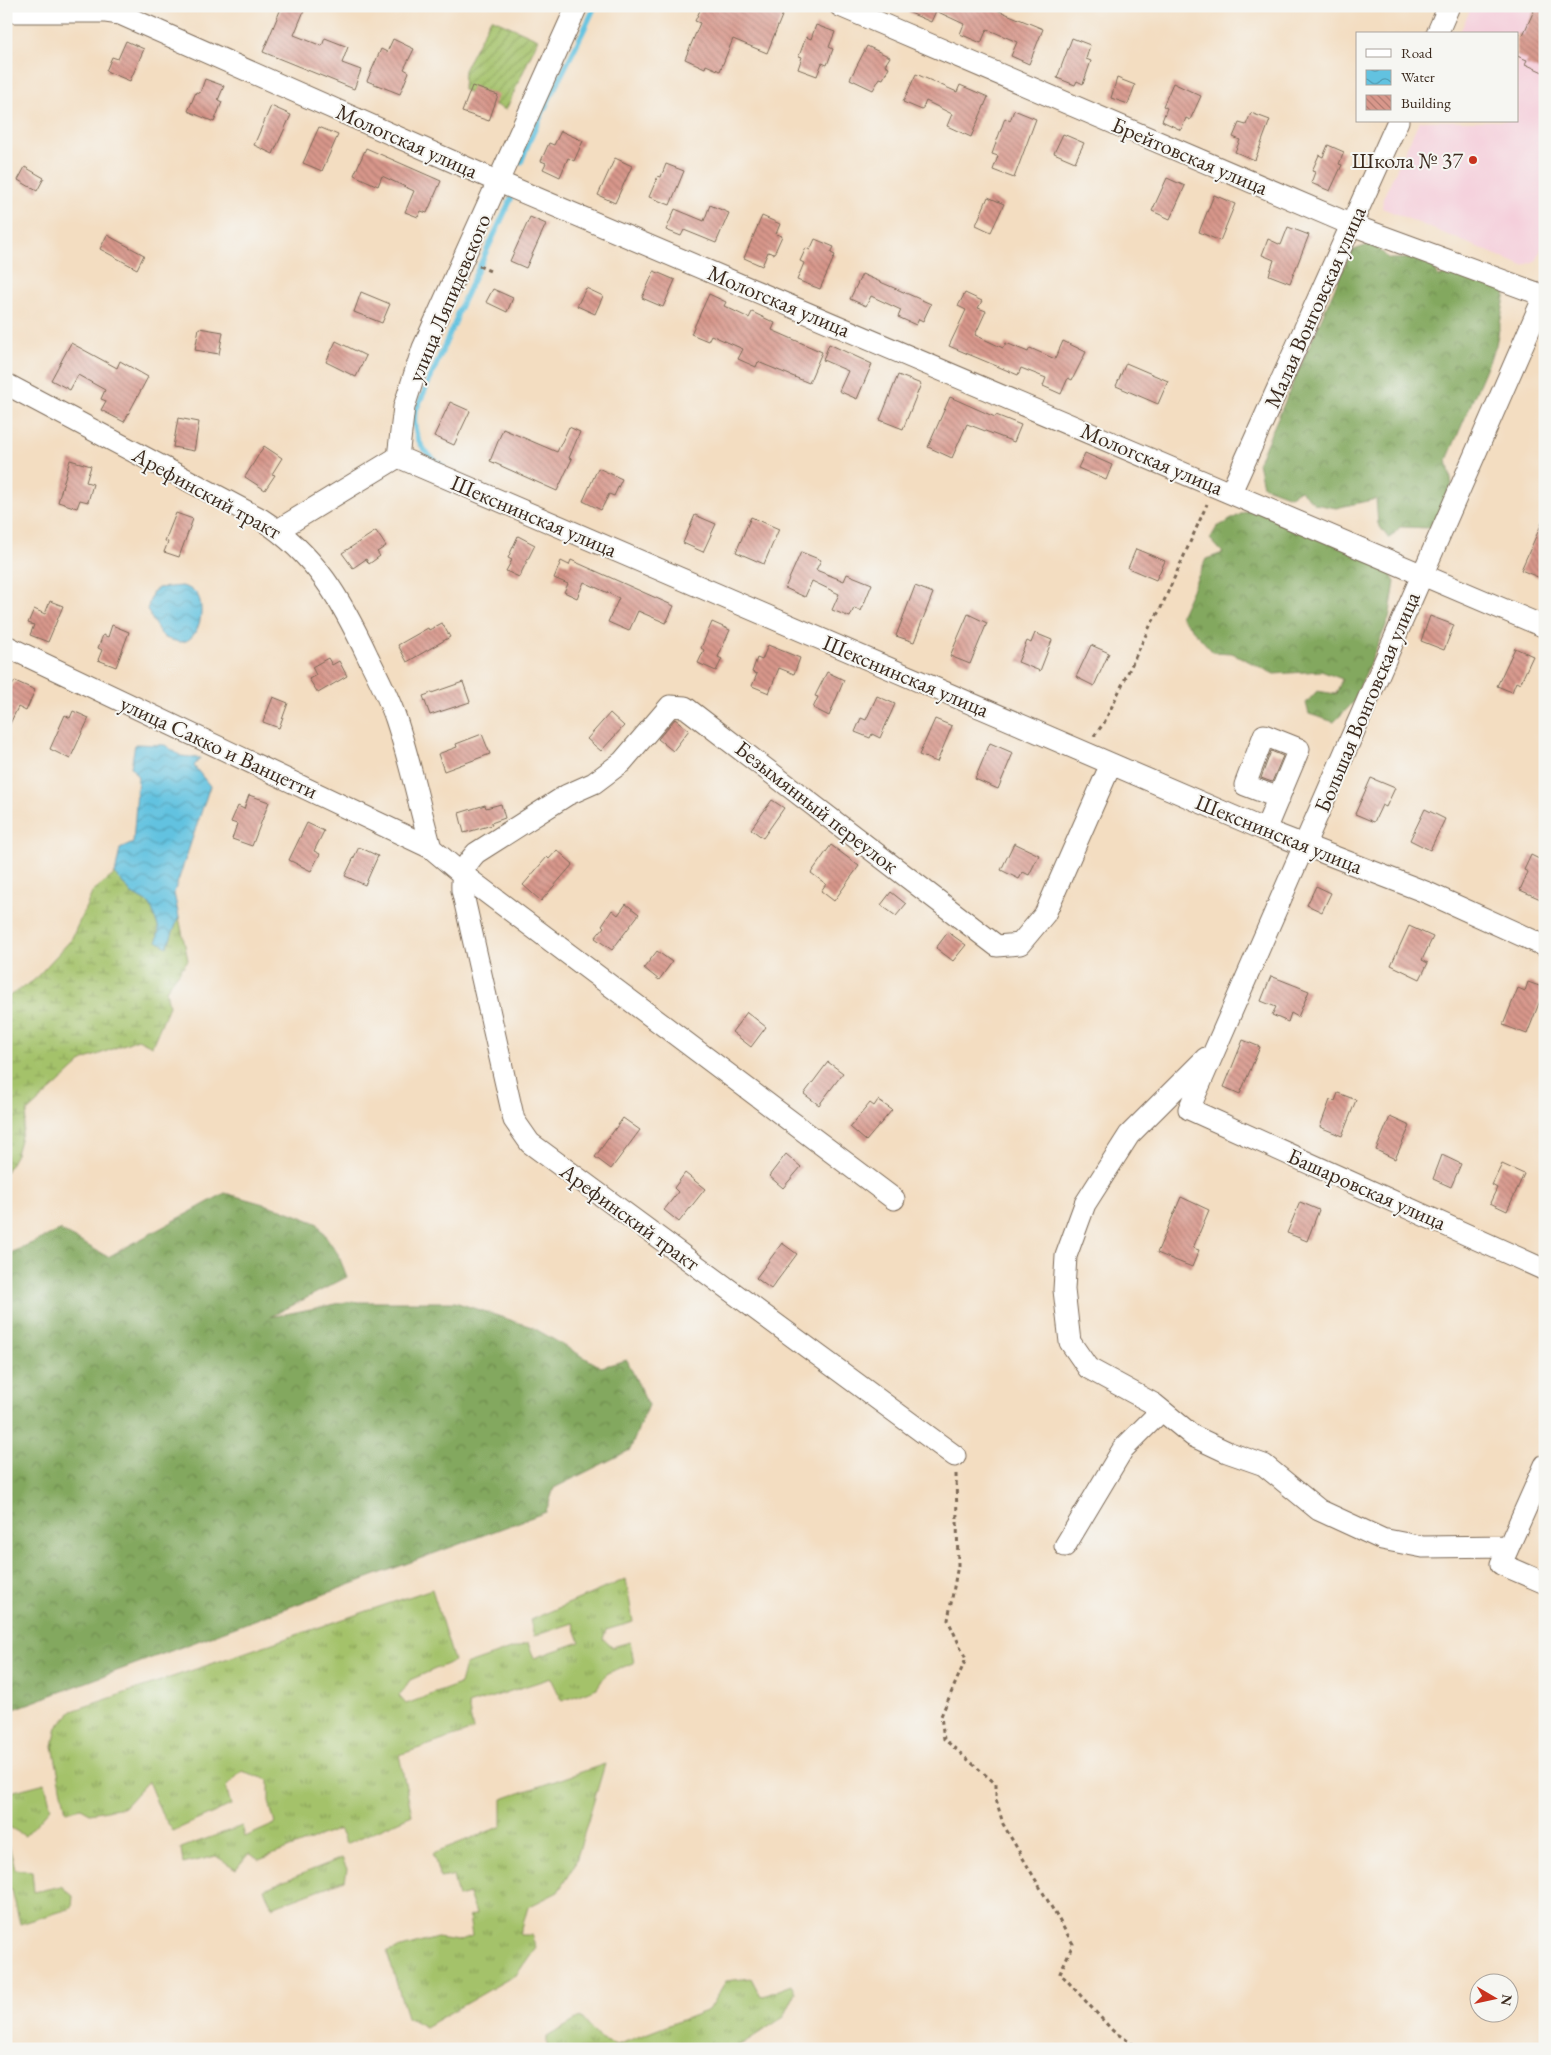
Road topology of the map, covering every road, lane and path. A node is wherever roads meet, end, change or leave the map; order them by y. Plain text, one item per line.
1 (577, 6) edge
2 (840, 6) edge
3 (1449, 6) edge
4 (6, 12) edge
5 (1438, 32) edge
6 (1398, 122) edge
7 (498, 182) junction
8 (1352, 225) junction
9 (483, 268) dead end
10 (490, 271) dead end
11 (1544, 295) edge
12 (6, 384) edge
13 (398, 457) junction
14 (1222, 489) junction
15 (278, 530) junction
16 (1422, 574) junction
17 (1545, 627) edge
18 (6, 646) edge
19 (1082, 752) junction
20 (1112, 764) junction
21 (1279, 798) dead end
22 (1265, 830) junction
23 (1305, 845) junction
24 (431, 848) junction
25 (462, 874) junction
26 (1545, 946) edge
27 (1215, 1050) junction
28 (1189, 1109) joint
29 (894, 1199) dead end
30 (1545, 1270) edge
31 (1161, 1411) junction
32 (955, 1456) joint
33 (1545, 1465) edge
34 (1065, 1546) dead end
35 (1505, 1555) junction
36 (1545, 1583) edge
37 (1140, 2049) edge

1 - 7 street, улица Ляпидевского
2 - 8 street, Брейтовская улица
3 - 5 street
4 - 7 street, Мологская улица
6 - 8 street, Малая Вонговская улица
7 - 13 street, улица Ляпидевского
7 - 14 street, Мологская улица
8 - 11 street, Брейтовская улица
8 - 14 street, Малая Вонговская улица
9 - 10 path
11 - 16 street, Большая Вонговская улица
12 - 15 street, Арефинский тракт
13 - 15 street
13 - 19 street, Шекснинская улица
14 - 16 street, Мологская улица
14 - 19 path
15 - 24 street, Арефинский тракт
16 - 17 street, Мологская улица
16 - 23 street, Большая Вонговская улица
18 - 24 street, улица Сакко и Ванцетти
19 - 20 street, Шекснинская улица
20 - 22 street, Шекснинская улица
20 - 25 street, Безымянный переулок
21 - 22 street
22 - 23 street, Шекснинская улица
23 - 26 street, Шекснинская улица
23 - 27 street, Большая Вонговская улица
24 - 25 street
25 - 29 street
25 - 32 street, Арефинский тракт
27 - 28 street, Большая Вонговская улица
27 - 31 street
28 - 30 street, Башаровская улица
31 - 34 street
31 - 35 street
32 - 37 path
33 - 35 street
35 - 36 street

